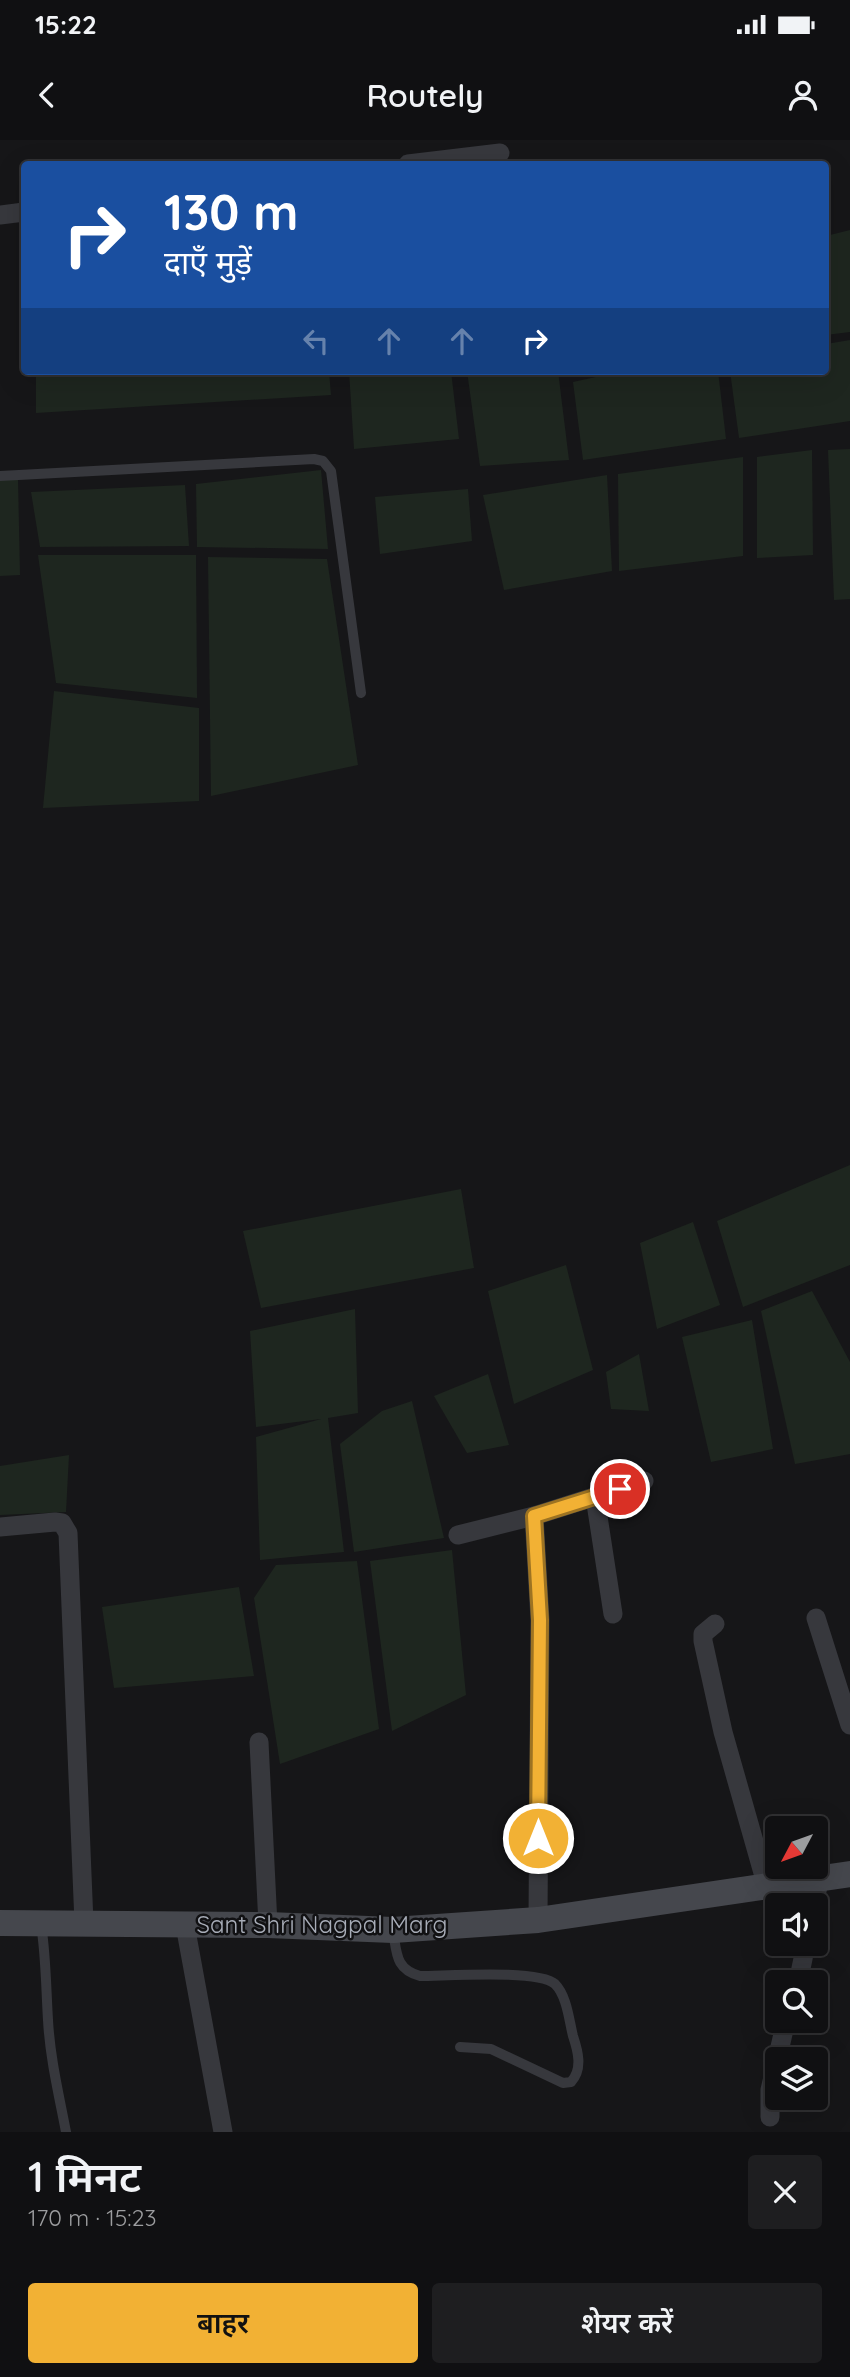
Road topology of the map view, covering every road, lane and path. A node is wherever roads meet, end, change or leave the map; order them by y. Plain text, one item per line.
1 (500, 153) dead end
2 (433, 161) edge
3 (21, 212) edge
4 (0, 215) edge
5 (0, 476) edge
6 (361, 693) dead end
7 (644, 1481) dead end
8 (595, 1497) junction
9 (534, 1516) junction
10 (0, 1527) edge
11 (458, 1535) dead end
12 (613, 1614) dead end
13 (816, 1618) dead end
14 (715, 1624) dead end
15 (850, 1725) edge
16 (259, 1742) dead end
17 (850, 1874) edge
18 (828, 1878) edge
19 (813, 1880) edge
20 (767, 1887) junction
21 (538, 1920) junction
22 (0, 1923) edge
23 (41, 1923) junction
24 (84, 1923) junction
25 (185, 1925) junction
26 (268, 1925) junction
27 (393, 1930) junction
28 (783, 2033) edge
29 (460, 2047) dead end
30 (770, 2117) dead end
31 (66, 2132) edge
32 (223, 2132) edge

1 - 2 street
3 - 4 street
5 - 6 lane
7 - 8 street
8 - 9 street
8 - 12 street
9 - 11 street
9 - 21 street
10 - 24 street
13 - 15 street
14 - 20 street
16 - 26 street
17 - 18 main road, Sant Shri Nagpal Marg
19 - 20 main road, Sant Shri Nagpal Marg
20 - 21 main road, Sant Shri Nagpal Marg
21 - 27 main road, Sant Shri Nagpal Marg
22 - 23 main road, Sant Shri Nagpal Marg
23 - 24 main road, Sant Shri Nagpal Marg
23 - 31 lane
24 - 25 main road, Sant Shri Nagpal Marg
25 - 26 main road, Sant Shri Nagpal Marg
25 - 32 street
26 - 27 main road, Sant Shri Nagpal Marg
27 - 29 lane
28 - 30 street

